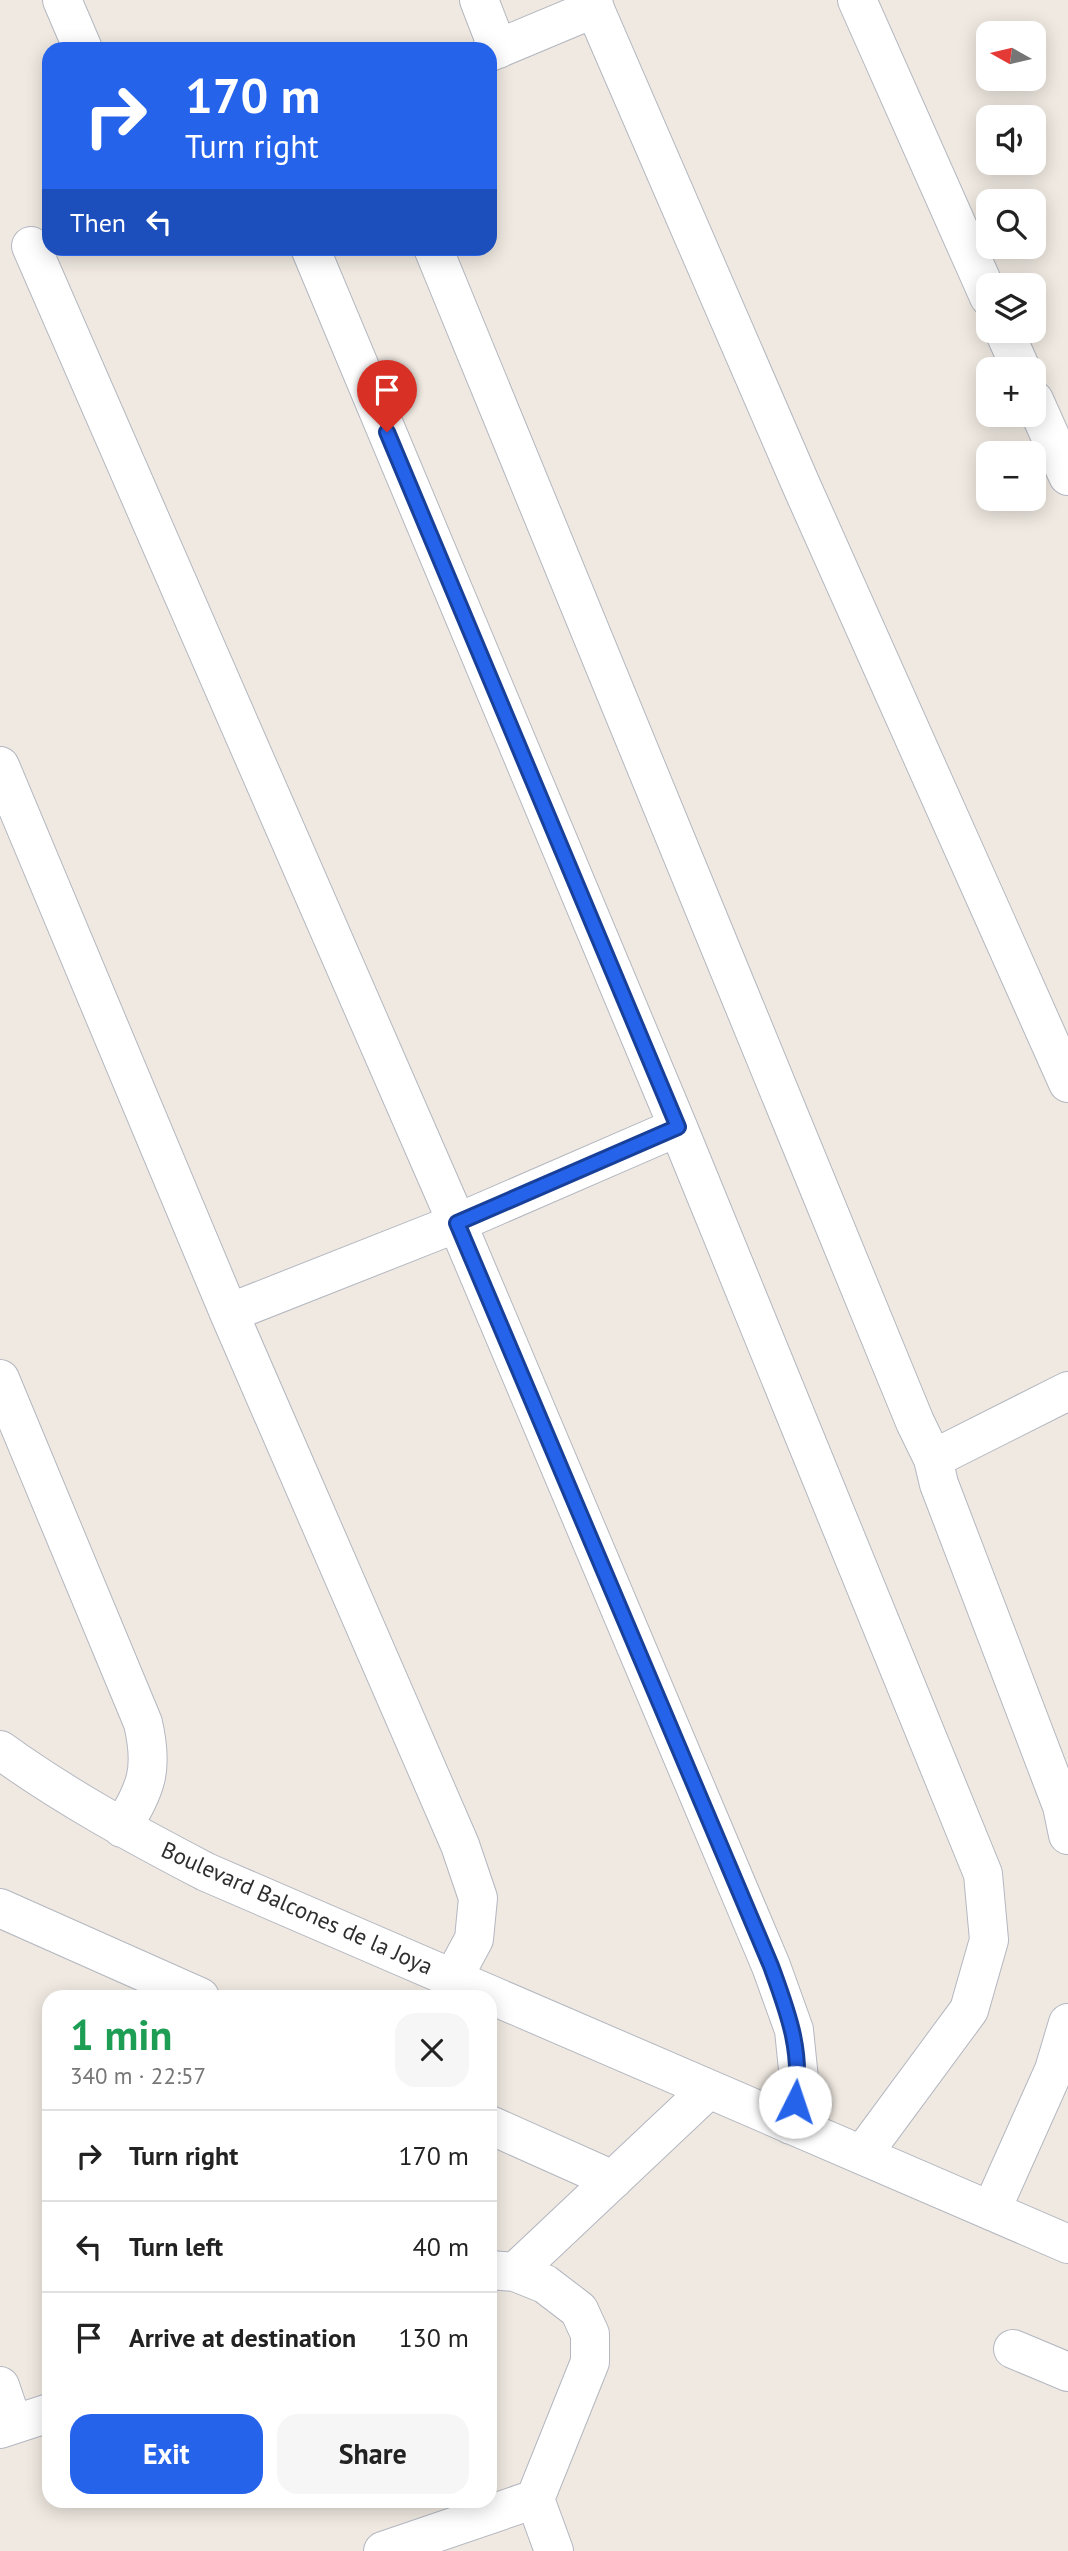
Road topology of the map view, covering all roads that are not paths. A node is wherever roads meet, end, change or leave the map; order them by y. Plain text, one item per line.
1 (62, 0) edge
2 (479, 0) edge
3 (857, 0) edge
4 (593, 4) edge
5 (80, 42) edge
6 (492, 42) edge
7 (497, 49) edge
8 (27, 248) edge
9 (313, 256) edge
10 (436, 256) edge
11 (978, 273) edge
12 (1046, 427) edge
13 (1068, 476) edge
14 (0, 766) edge
15 (1068, 1083) edge
16 (678, 1127) junction
17 (457, 1223) junction
18 (229, 1313) junction
19 (0, 1379) edge
20 (1068, 1391) edge
21 (933, 1459) junction
22 (0, 1750) edge
23 (122, 1828) junction
24 (1068, 1835) edge
25 (0, 1908) edge
26 (453, 1978) junction
27 (184, 1990) edge
28 (481, 1990) edge
29 (497, 1997) edge
30 (1068, 2023) edge
31 (709, 2089) junction
32 (792, 2125) junction
33 (497, 2129) edge
34 (862, 2155) junction
35 (613, 2180) junction
36 (991, 2211) junction
37 (1068, 2244) edge
38 (503, 2271) edge
39 (1013, 2349) dead end
40 (1068, 2372) edge
41 (0, 2386) edge
42 (42, 2415) edge
43 (7, 2426) edge
44 (535, 2499) junction
45 (383, 2551) edge
46 (554, 2551) edge

1 - 5 street
2 - 6 street
3 - 11 street
4 - 7 street
4 - 15 street
8 - 17 street
9 - 16 street
10 - 21 street
12 - 13 street
14 - 18 street
16 - 17 street
16 - 34 street
17 - 18 street
17 - 32 street
18 - 26 street
19 - 23 street
20 - 21 street
21 - 24 street
22 - 23 street, Boulevard Balcones de la Joya
23 - 26 street, Boulevard Balcones de la Joya
25 - 27 street
26 - 28 street, Boulevard Balcones de la Joya
29 - 31 street, Boulevard Balcones de la Joya
30 - 36 street
31 - 32 street, Boulevard Balcones de la Joya
31 - 35 street
32 - 34 street, Boulevard Balcones de la Joya
33 - 35 street
34 - 36 street, Boulevard Balcones de la Joya
35 - 38 street
36 - 37 street, Boulevard Balcones de la Joya
38 - 44 street
39 - 40 street
41 - 43 street
42 - 43 street
44 - 45 street
44 - 46 street

